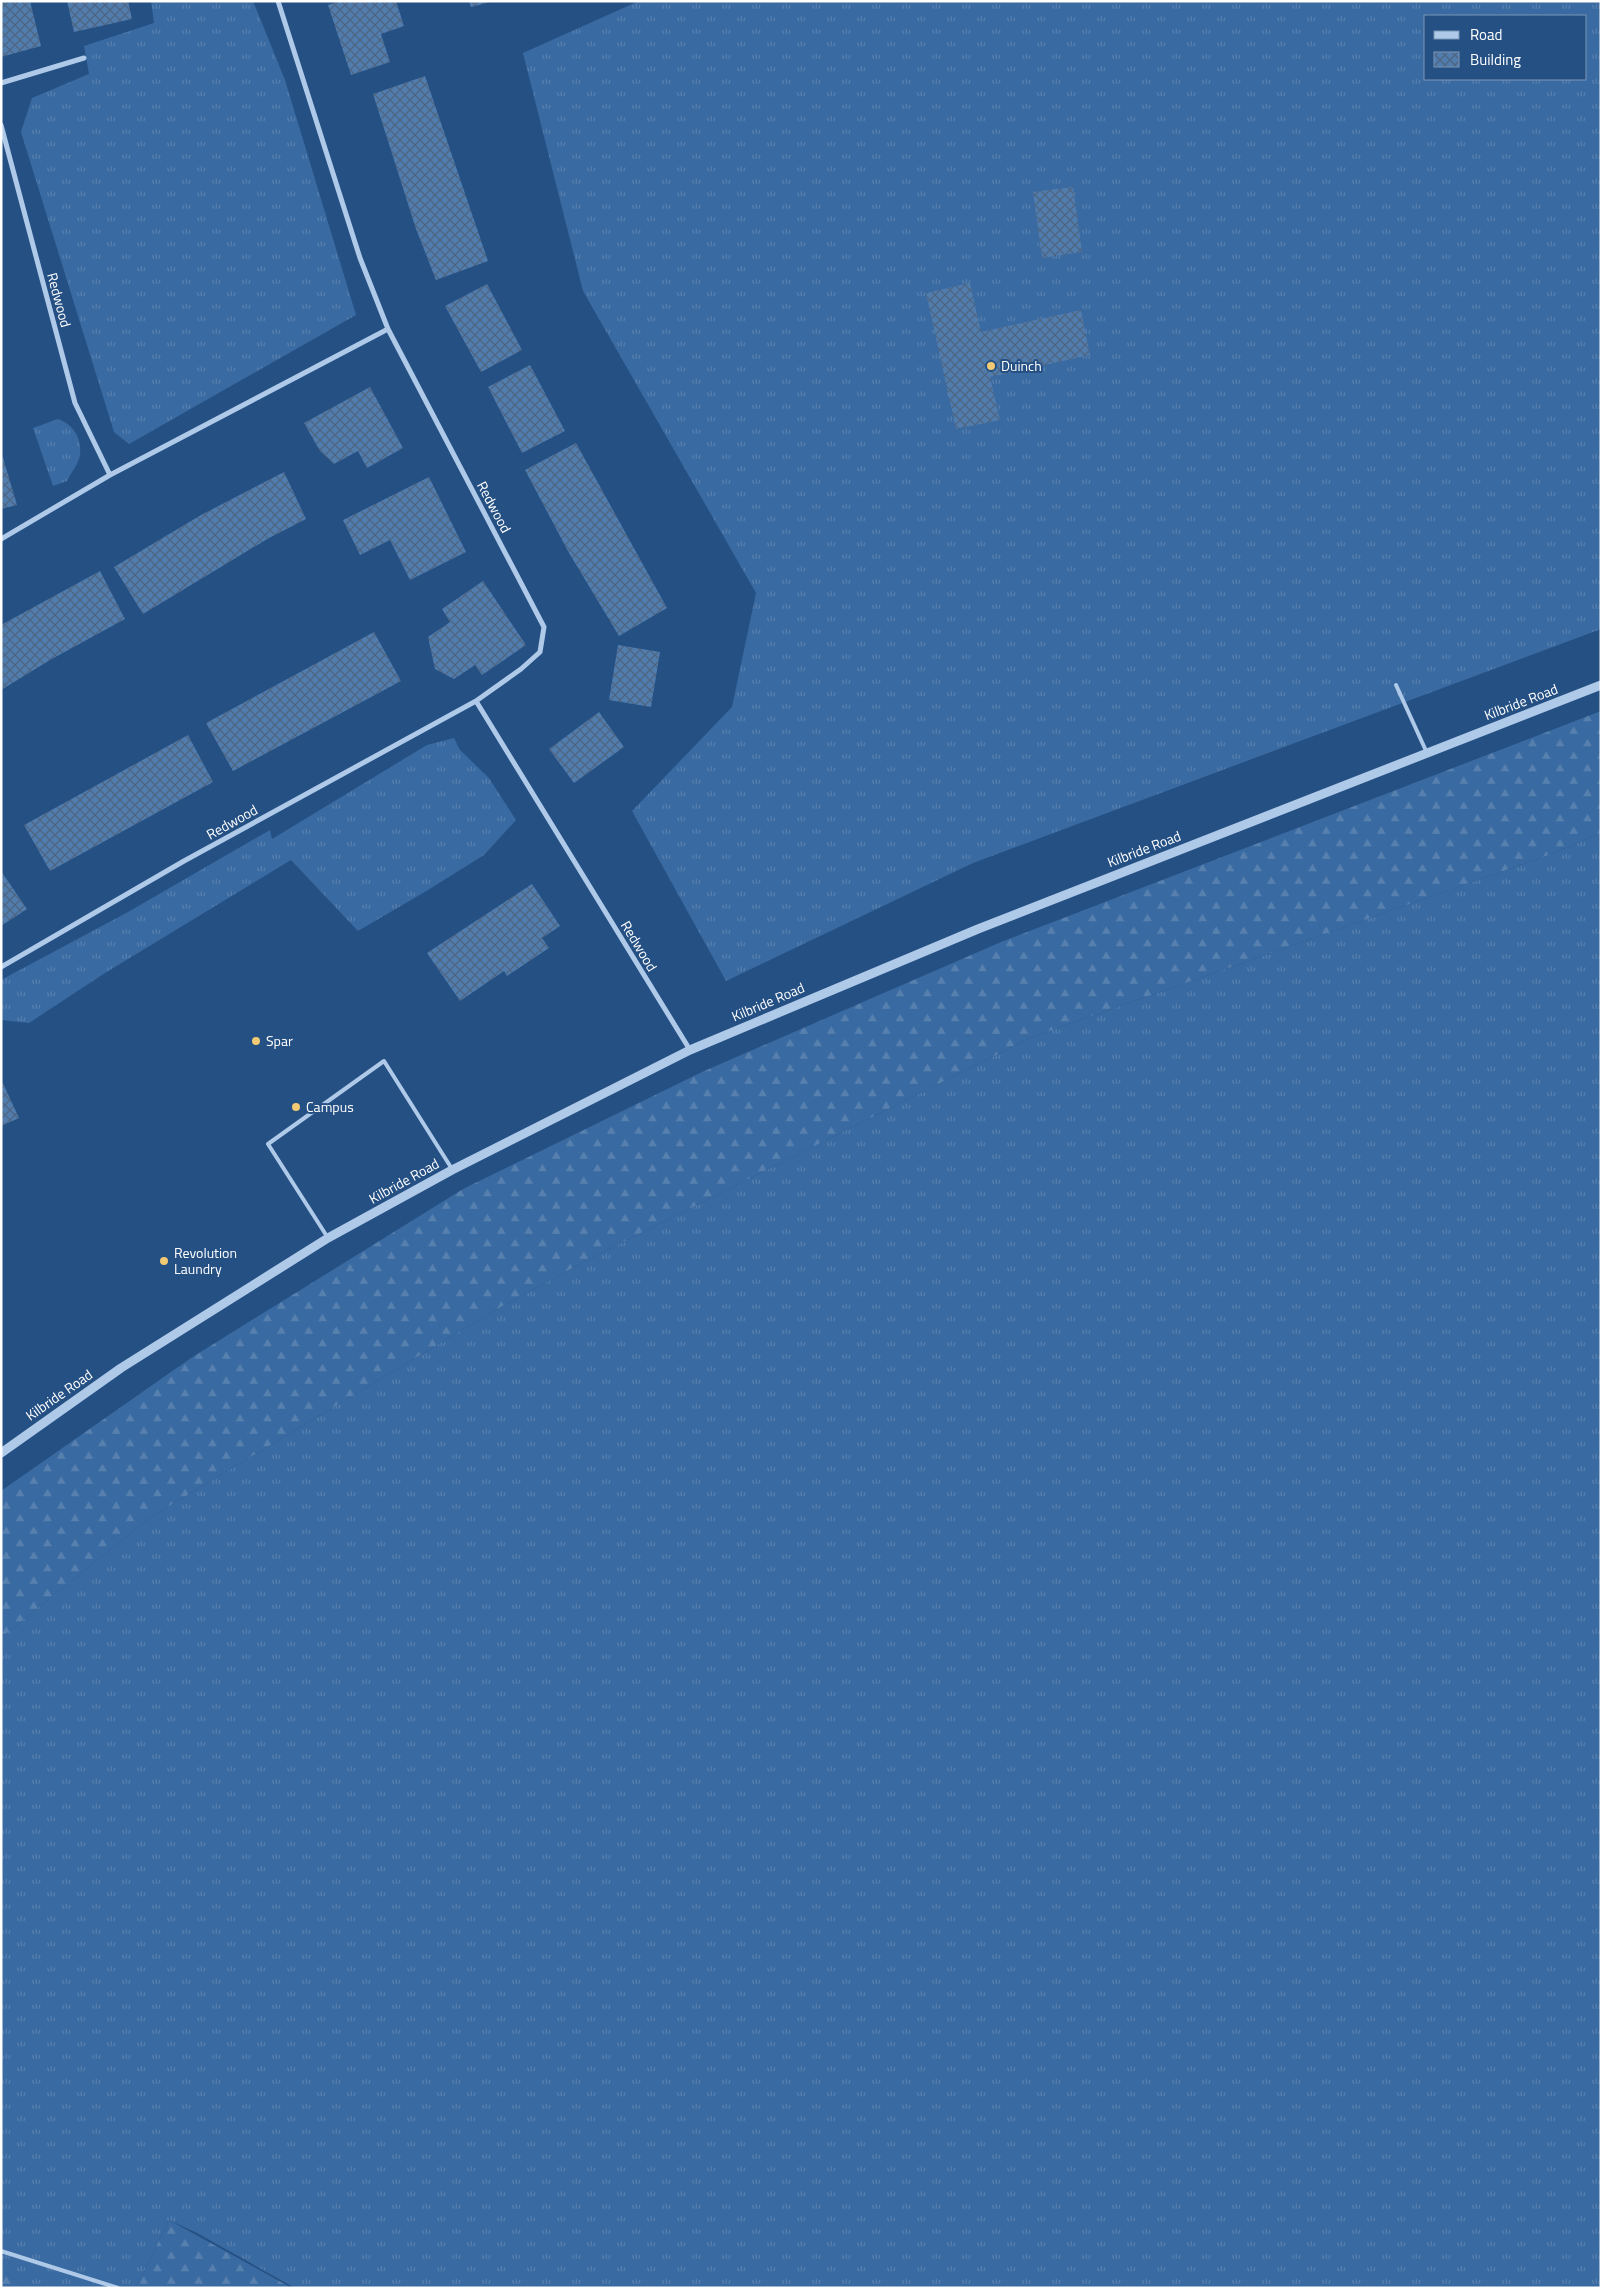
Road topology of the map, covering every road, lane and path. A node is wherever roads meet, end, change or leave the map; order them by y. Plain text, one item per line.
1 (278, 1) edge
2 (84, 58) dead end
3 (1, 83) edge
4 (1, 125) edge
5 (388, 329) junction
6 (110, 475) junction
7 (1, 539) edge
8 (1396, 685) dead end
9 (1601, 685) edge
10 (476, 701) junction
11 (1427, 753) junction
12 (1, 967) edge
13 (690, 1050) junction
14 (452, 1170) junction
15 (328, 1238) junction
16 (1, 1453) edge
17 (1, 2251) edge
18 (118, 2288) edge

1 - 5 street, Redwood
2 - 3 street
4 - 6 street, Redwood
5 - 6 street
5 - 10 street, Redwood
6 - 7 street
8 - 11 lane
9 - 11 street, Kilbride Road
10 - 12 street, Redwood
10 - 13 street, Redwood
11 - 13 street, Kilbride Road
13 - 14 street, Kilbride Road
14 - 15 street, Kilbride Road
14 - 15 lane
15 - 16 street, Kilbride Road
17 - 18 lane

